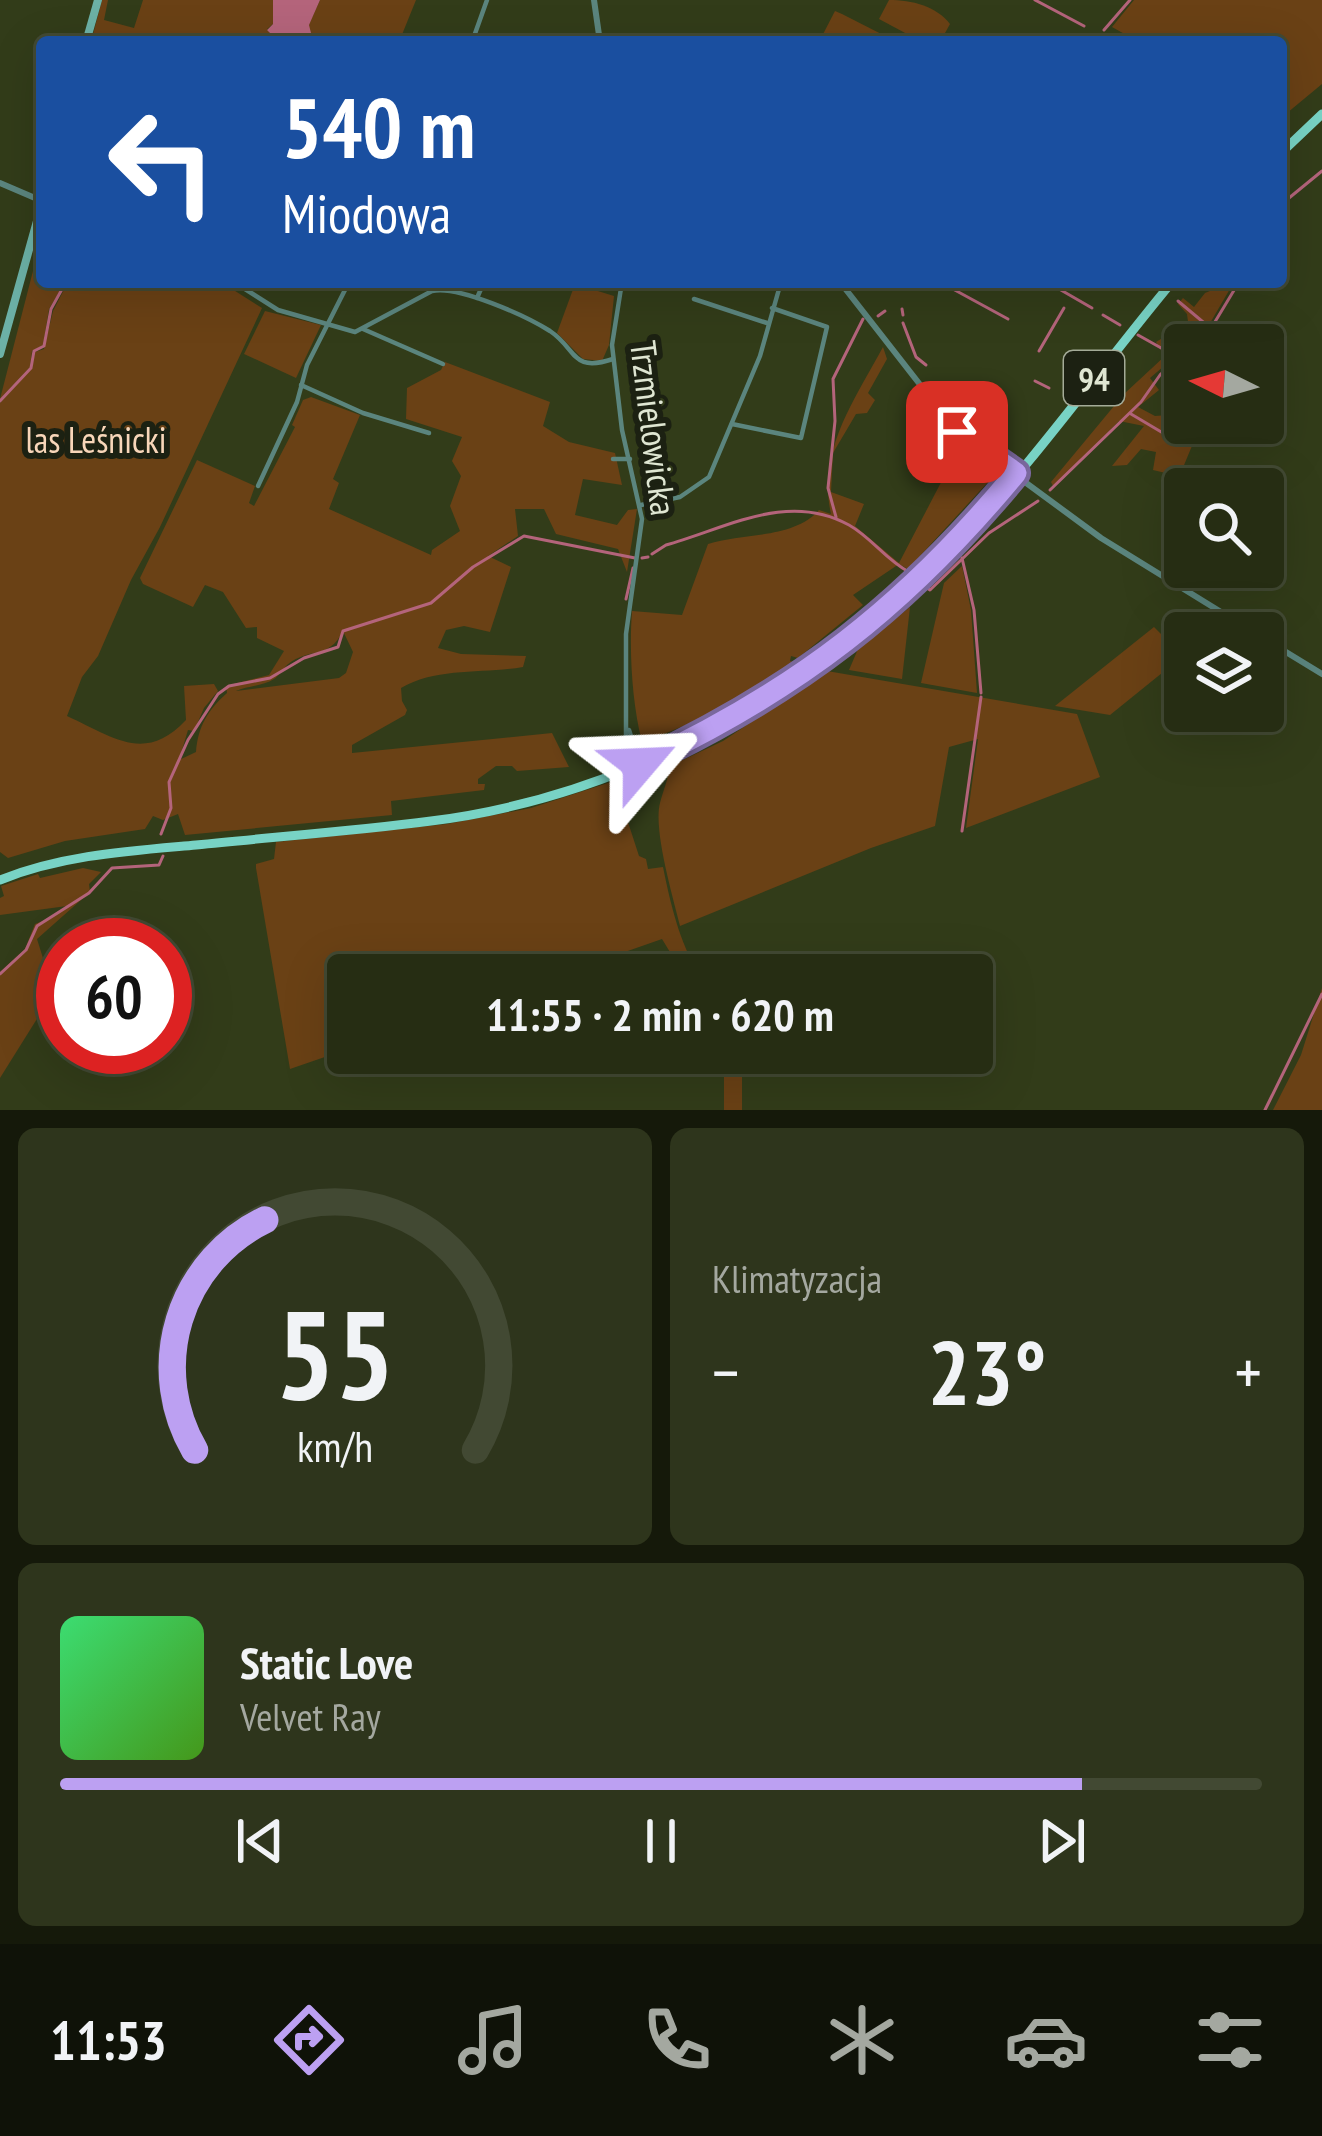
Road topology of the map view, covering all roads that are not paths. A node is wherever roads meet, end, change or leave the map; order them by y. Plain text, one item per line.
1 (98, 0) edge
2 (487, 0) edge
3 (594, 0) edge
4 (88, 36) edge
5 (475, 36) edge
6 (599, 36) edge
7 (1322, 114) edge
8 (1287, 147) edge
9 (0, 183) edge
10 (36, 199) edge
11 (36, 224) edge
12 (243, 288) edge
13 (346, 288) edge
14 (481, 288) edge
15 (621, 288) edge
16 (779, 288) edge
17 (845, 288) edge
18 (1167, 288) edge
19 (477, 298) junction
20 (694, 299) dead end
21 (772, 308) junction
22 (328, 322) junction
23 (767, 323) junction
24 (363, 329) junction
25 (0, 354) edge
26 (614, 359) junction
27 (443, 364) dead end
28 (302, 385) junction
29 (732, 424) junction
30 (429, 434) dead end
31 (613, 459) dead end
32 (630, 459) junction
33 (1016, 473) junction
34 (259, 486) dead end
35 (641, 505) junction
36 (1221, 612) edge
37 (1284, 651) edge
38 (1322, 674) edge
39 (627, 724) junction
40 (640, 764) junction
41 (626, 770) junction
42 (0, 880) edge

1 - 4 main road
2 - 5 street
3 - 6 street
7 - 8 main road
9 - 10 street
11 - 25 main road
12 - 22 street
13 - 22 street
14 - 19 street
15 - 26 street, Trzmielowicka
16 - 21 street
17 - 33 street
18 - 33 main road, 94
19 - 24 street
19 - 26 street
20 - 23 street
21 - 23 street
21 - 29 street
22 - 24 street
22 - 28 street
23 - 29 street
24 - 27 street
26 - 32 street, Trzmielowicka
28 - 30 street
28 - 34 street
29 - 35 street
31 - 32 street
32 - 35 street, Trzmielowicka
33 - 36 street
33 - 40 main road, 94
35 - 39 street, Trzmielowicka
37 - 38 street
39 - 40 street, Trzmielowicka
39 - 41 street, Trzmielowicka
40 - 41 main road, 94
41 - 42 main road, 94

